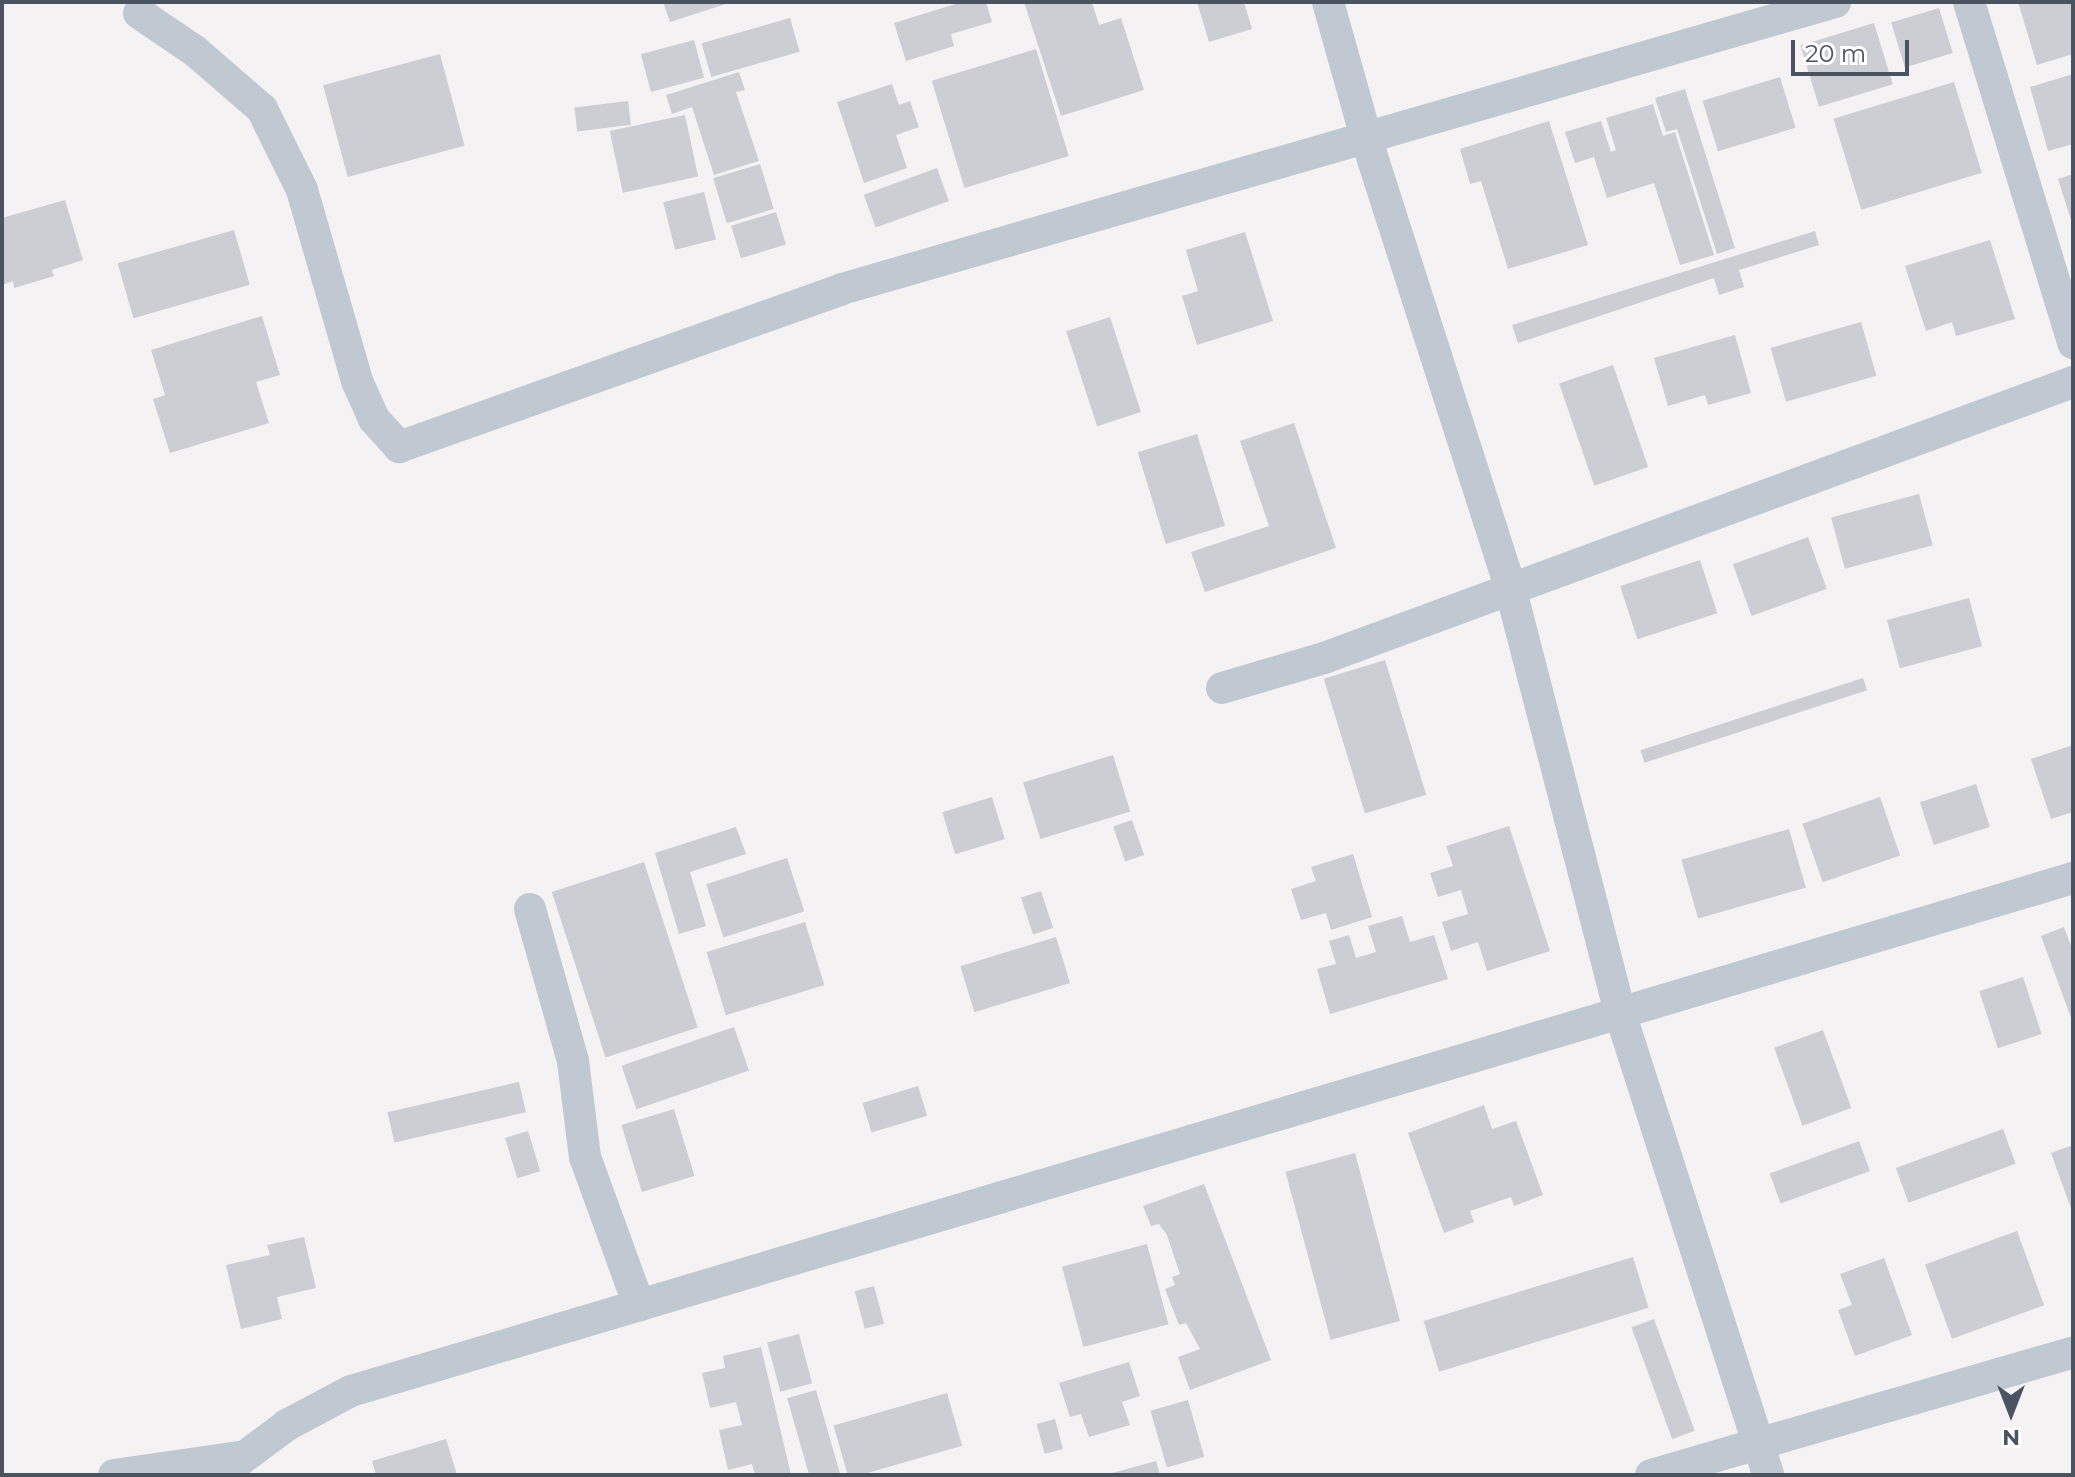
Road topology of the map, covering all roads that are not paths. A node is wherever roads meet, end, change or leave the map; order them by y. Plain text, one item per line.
1 (1328, 2) edge
2 (1835, 2) edge
3 (1969, 2) edge
4 (139, 13) dead end
5 (1367, 141) junction
6 (2073, 343) edge
7 (2073, 382) edge
8 (1510, 587) junction
9 (1222, 688) dead end
10 (2073, 878) edge
11 (530, 909) dead end
12 (1620, 1013) junction
13 (639, 1305) junction
14 (2073, 1352) edge
15 (1764, 1461) edge
16 (230, 1466) edge
17 (114, 1475) edge
18 (1651, 1475) edge

1 - 5 street
2 - 5 street
3 - 6 street
4 - 5 street
5 - 8 street
7 - 8 street
8 - 9 street
8 - 12 street
10 - 12 street
11 - 13 street
12 - 13 street
12 - 15 street
13 - 16 street
14 - 15 street
15 - 18 street
16 - 17 street

